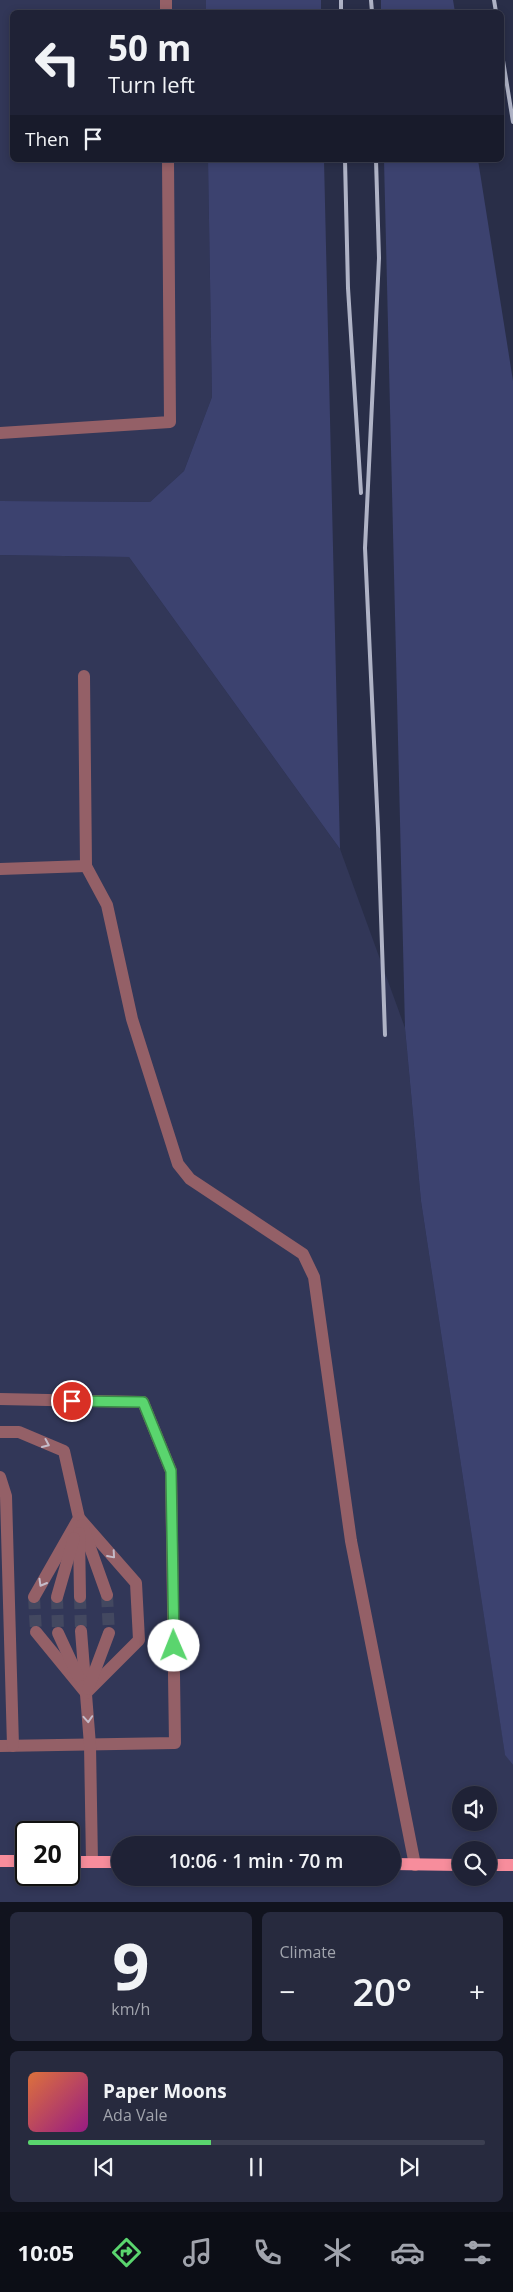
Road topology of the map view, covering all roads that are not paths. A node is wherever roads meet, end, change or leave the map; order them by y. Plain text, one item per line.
1 (168, 162) edge
2 (0, 433) edge
3 (84, 676) dead end
4 (86, 866) junction
5 (0, 869) edge
6 (0, 1400) edge
7 (0, 1432) edge
8 (0, 1477) edge
9 (79, 1518) junction
10 (107, 1595) tunnel mouth
11 (34, 1597) tunnel mouth
12 (56, 1597) tunnel mouth
13 (80, 1597) tunnel mouth
14 (36, 1632) tunnel mouth
15 (81, 1632) tunnel mouth
16 (110, 1632) tunnel mouth
17 (58, 1633) tunnel mouth
18 (86, 1693) junction
19 (90, 1745) junction
20 (0, 1746) edge
21 (13, 1746) junction
22 (0, 1861) edge
23 (15, 1861) edge
24 (80, 1862) edge
25 (92, 1862) junction
26 (111, 1862) edge
27 (401, 1864) edge
28 (415, 1865) junction
29 (452, 1865) edge
30 (497, 1865) edge
31 (513, 1865) edge

1 - 2 lane
3 - 4 lane
4 - 5 lane
4 - 28 lane
6 - 19 lane
7 -> 9 lane
8 - 21 lane
9 - 10 lane
9 -> 11 lane
9 - 12 lane
9 - 13 lane
9 -> 18 lane
14 - 18 lane
15 - 18 lane
16 - 18 lane
17 - 18 lane
18 -> 19 lane
19 - 21 lane
19 - 25 lane
20 - 21 lane
22 - 23 main road
24 - 25 main road
25 - 26 main road
27 - 28 main road
28 - 29 main road
30 - 31 main road

